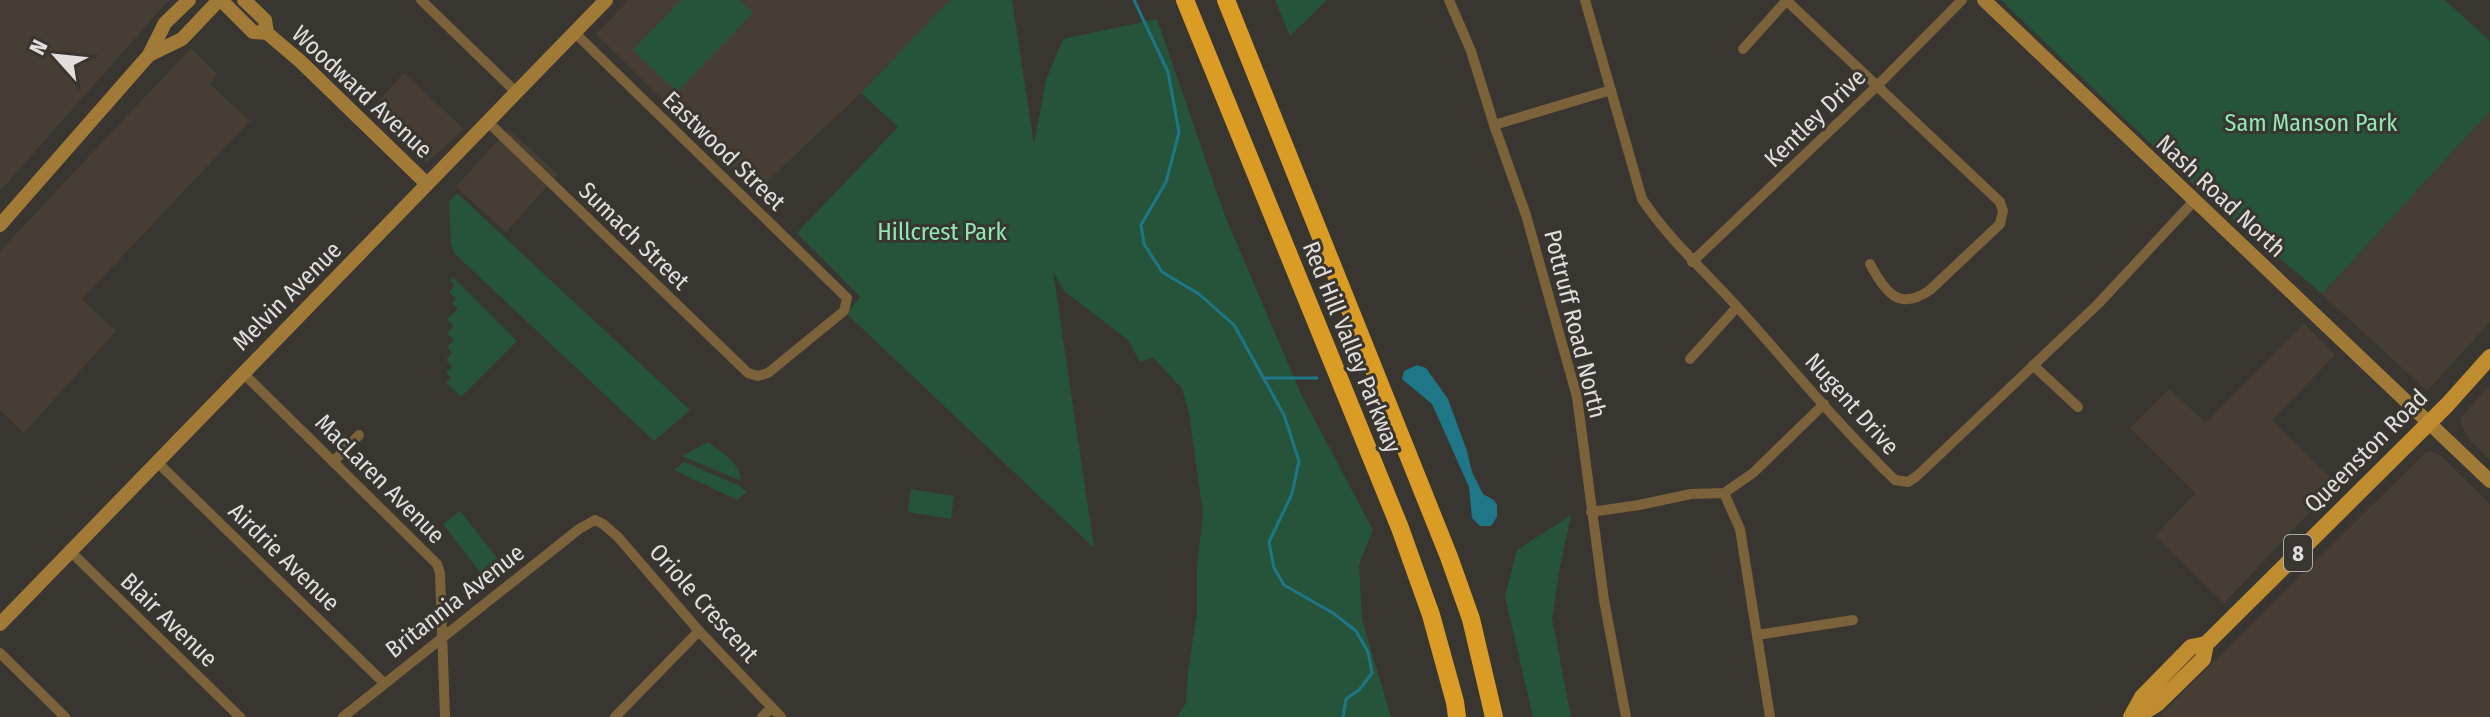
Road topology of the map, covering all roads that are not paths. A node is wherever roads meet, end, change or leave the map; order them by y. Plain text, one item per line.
1 (189, 0) edge
2 (220, 0) edge
3 (244, 0) edge
4 (421, 0) edge
5 (606, 0) edge
6 (1185, 0) edge
7 (1226, 0) edge
8 (1449, 0) edge
9 (1585, 0) edge
10 (1786, 0) edge
11 (1962, 0) edge
12 (1984, 0) edge
13 (574, 32) junction
14 (267, 33) junction
15 (1743, 49) dead end
16 (149, 55) junction
17 (1878, 85) junction
18 (1611, 90) junction
19 (516, 92) junction
20 (487, 121) junction
21 (1494, 125) junction
22 (427, 184) junction
23 (2194, 201) junction
24 (0, 225) edge
25 (1692, 262) junction
26 (1870, 264) dead end
27 (1737, 307) junction
28 (2490, 357) edge
29 (1690, 359) dead end
30 (2033, 365) junction
31 (242, 372) junction
32 (756, 376) joint
33 (1824, 404) junction
34 (2078, 407) dead end
35 (2429, 423) junction
36 (359, 435) dead end
37 (156, 461) junction
38 (333, 462) junction
39 (2490, 481) edge
40 (1724, 493) junction
41 (1591, 512) junction
42 (595, 520) joint
43 (70, 551) junction
44 (1853, 620) dead end
45 (0, 624) edge
46 (699, 631) junction
47 (1757, 635) junction
48 (442, 636) junction
49 (0, 653) edge
50 (384, 683) junction
51 (772, 707) junction
52 (65, 717) edge
53 (240, 717) edge
54 (343, 717) edge
55 (445, 717) edge
56 (615, 717) edge
57 (762, 717) edge
58 (781, 717) edge
59 (1457, 717) edge
60 (1494, 717) edge
61 (1626, 717) edge
62 (1770, 717) edge
63 (2133, 717) edge

1 - 16 main road
2 - 14 main road, Woodward Avenue
2 - 16 main road
3 - 14 main road, Woodward Avenue
4 - 19 street
5 - 13 main road, Melvin Avenue
6 - 59 highway, Red Hill Valley Parkway
7 - 60 highway, Red Hill Valley Parkway
8 - 21 street, Pottruff Road North
9 - 18 street, Nugent Drive
10 - 15 street
10 - 17 street
11 - 17 street, Kentley Drive
12 - 23 main road, Nash Road North
13 - 19 main road, Melvin Avenue
13 - 32 street, Eastwood Street
14 - 22 main road, Woodward Avenue
16 - 24 main road
17 - 25 street, Kentley Drive
17 - 26 street
18 - 21 street
18 - 25 street, Nugent Drive
19 - 20 main road, Melvin Avenue
20 - 22 main road, Melvin Avenue
20 - 32 street, Sumach Street
21 - 41 street, Pottruff Road North
22 - 31 main road, Melvin Avenue
23 - 30 street, Nugent Drive
23 - 35 main road, Nash Road North
25 - 27 street, Nugent Drive
27 - 29 street
27 - 33 street, Nugent Drive
28 - 35 main road, Queenston Road / 8
30 - 33 street, Nugent Drive
30 - 34 street
31 - 37 main road, Melvin Avenue
31 - 38 street, MacLaren Avenue
33 - 40 street
35 - 39 main road, Nash Road North
35 - 63 main road, Queenston Road / 8
36 - 38 street
37 - 43 main road, Melvin Avenue
37 - 50 street, Airdrie Avenue
38 - 48 street, MacLaren Avenue
40 - 41 street
40 - 47 street
41 - 61 street, Pottruff Road North
42 - 46 street, Oriole Crescent
42 - 48 street, Britannia Avenue
43 - 45 main road, Melvin Avenue
43 - 53 street, Blair Avenue
44 - 47 street
46 - 51 street, Oriole Crescent
46 - 56 street
47 - 62 street
48 - 50 street, Britannia Avenue
48 - 55 street, MacLaren Avenue
49 - 52 street
50 - 54 street, Britannia Avenue
51 - 57 street
51 - 58 street, Oriole Crescent

